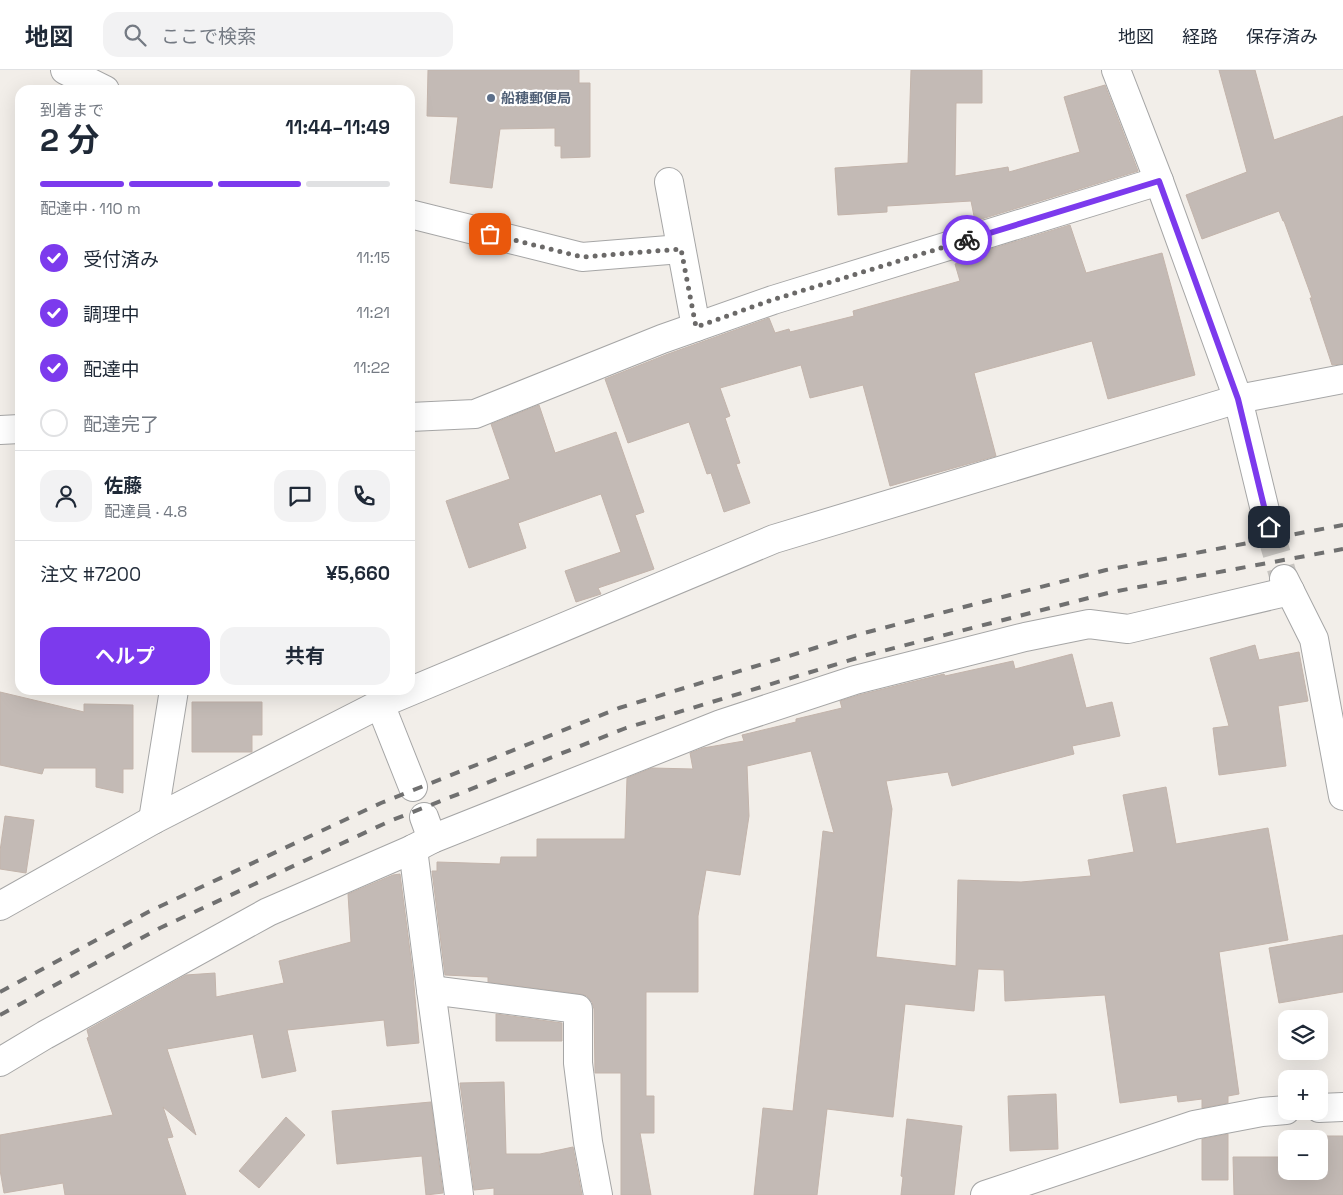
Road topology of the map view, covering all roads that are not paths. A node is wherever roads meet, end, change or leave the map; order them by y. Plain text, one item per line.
1 (65, 70) edge
2 (1116, 70) edge
3 (95, 85) edge
4 (1159, 181) junction
5 (669, 182) dead end
6 (415, 221) edge
7 (681, 249) junction
8 (696, 327) junction
9 (1343, 379) edge
10 (1238, 399) junction
11 (415, 417) edge
12 (15, 429) edge
13 (0, 430) edge
14 (1269, 527) tunnel mouth
15 (415, 689) edge
16 (173, 695) edge
17 (401, 695) edge
18 (380, 704) junction
19 (1339, 754) edge
20 (412, 787) dead end
21 (1343, 796) edge
22 (153, 820) junction
23 (423, 835) junction
24 (0, 906) edge
25 (431, 990) junction
26 (0, 1062) edge
27 (1343, 1106) edge
28 (1328, 1107) edge
29 (1278, 1111) edge
30 (459, 1195) edge
31 (598, 1195) edge
32 (985, 1195) edge

1 - 3 street
2 - 4 street
4 - 8 street
4 - 10 street
5 - 7 street
6 - 7 street
7 - 8 street
8 - 11 street
9 - 10 street
10 - 14 street
10 - 15 street
12 - 13 street
16 - 22 street
17 - 18 street
18 - 20 street
18 - 22 street
19 - 21 street
19 - 23 street
22 - 24 street
23 - 25 street
23 - 26 street
25 - 30 street
25 - 31 street
27 - 28 street
29 - 32 street

